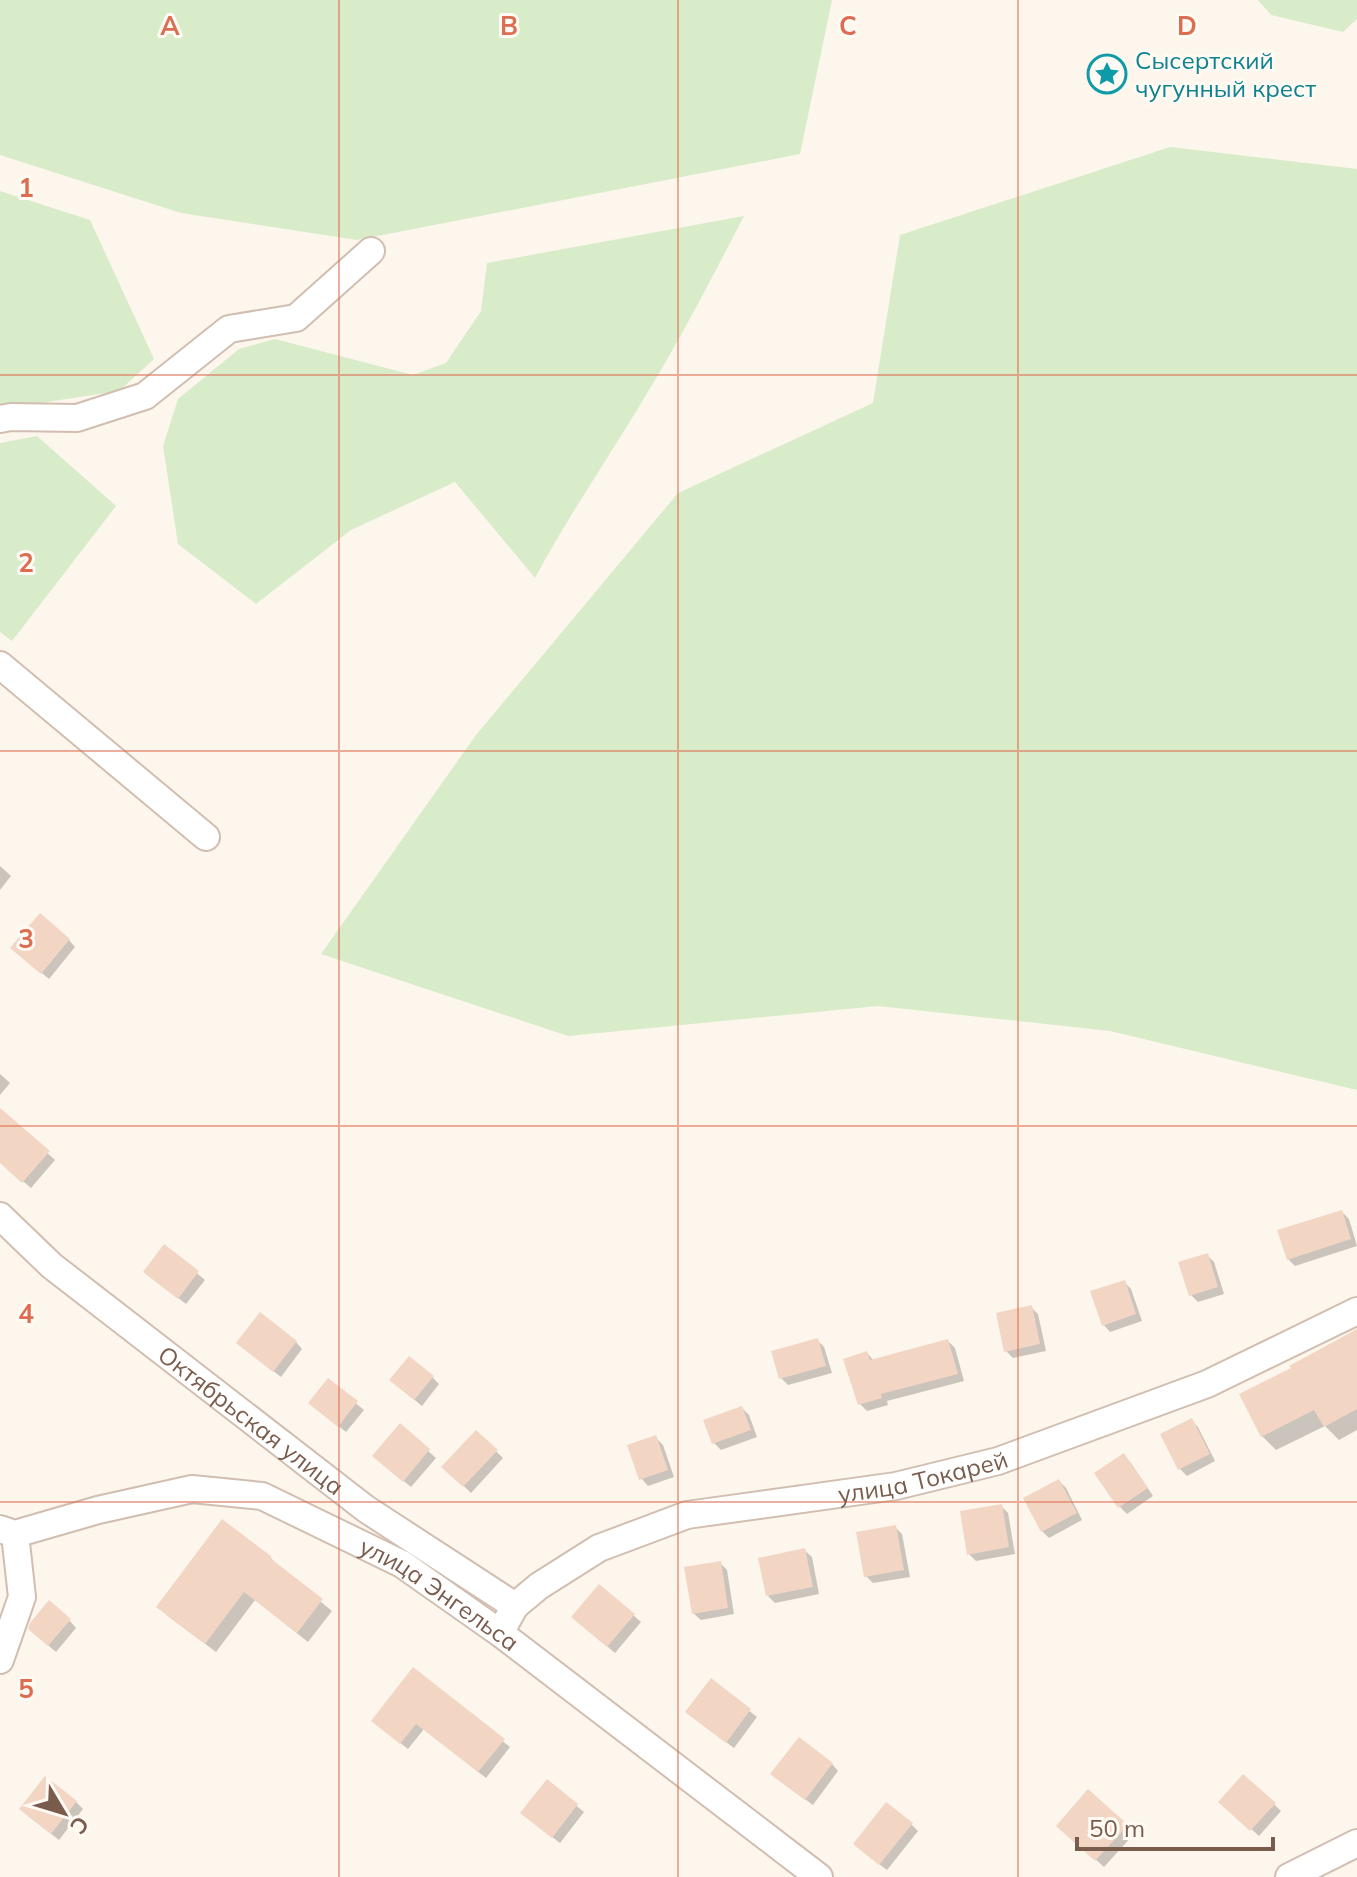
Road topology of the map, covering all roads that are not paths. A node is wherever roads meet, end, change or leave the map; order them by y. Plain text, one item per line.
1 (371, 251) dead end
2 (0, 419) edge
3 (0, 665) edge
4 (206, 837) dead end
5 (0, 1216) edge
6 (1357, 1311) edge
7 (366, 1509) junction
8 (334, 1530) junction
9 (8, 1532) edge
10 (515, 1606) junction
11 (500, 1633) junction
12 (3, 1641) edge
13 (1357, 1843) edge
14 (819, 1877) edge
15 (1289, 1877) edge

1 - 2 street
3 - 4 street
5 - 7 street, Октябрьская улица
6 - 10 street, улица Токарей
7 - 8 street
7 - 10 street, Октябрьская улица
8 - 9 street, улица Энгельса
8 - 11 street, улица Энгельса
9 - 12 street
10 - 11 street, улица Токарей
11 - 14 street, улица Энгельса
13 - 15 street

